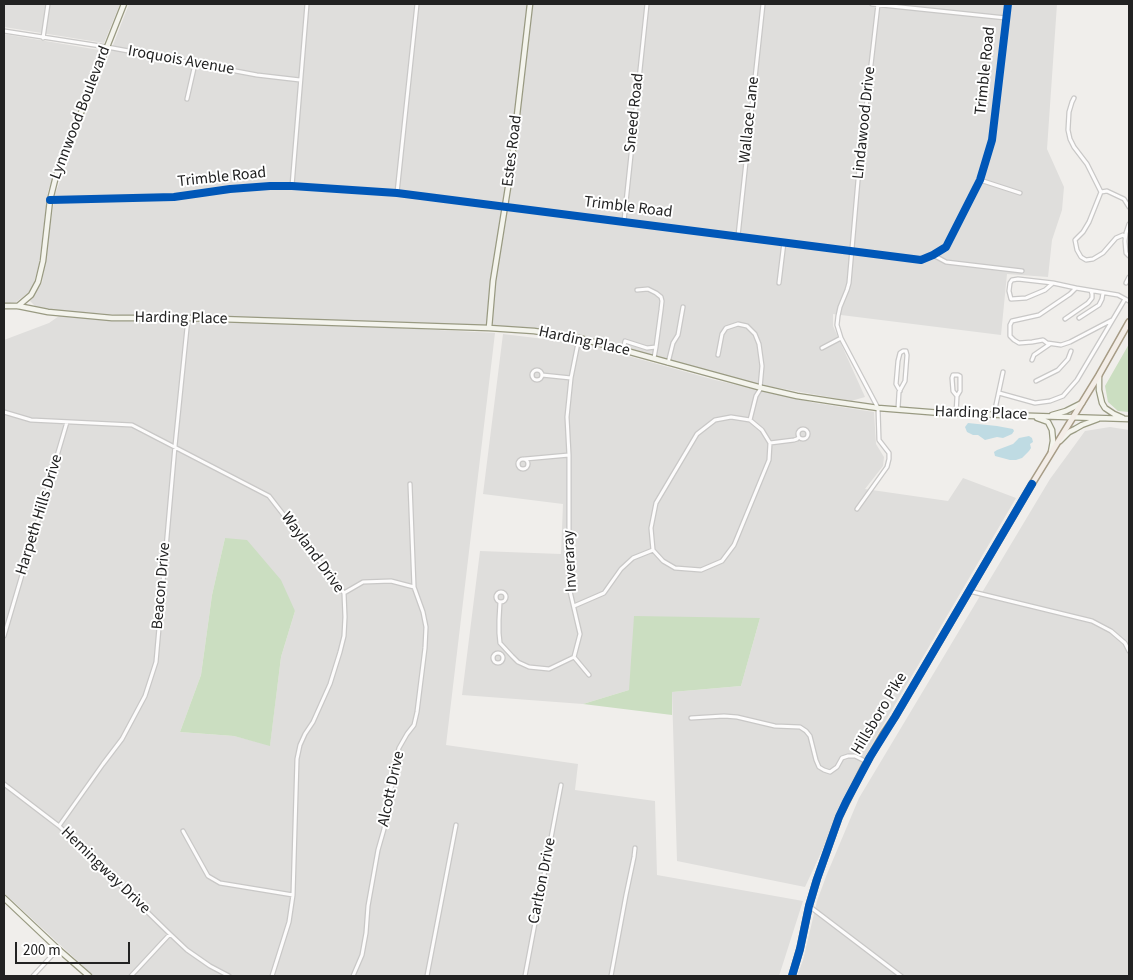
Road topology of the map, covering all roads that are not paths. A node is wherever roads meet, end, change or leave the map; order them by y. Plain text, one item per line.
1 (48, 4) edge
2 (124, 4) edge
3 (307, 4) edge
4 (417, 4) edge
5 (530, 4) edge
6 (647, 4) edge
7 (762, 4) edge
8 (872, 4) edge
9 (878, 4) edge
10 (1008, 4) edge
11 (1006, 18) junction
12 (4, 31) edge
13 (44, 38) junction
14 (107, 47) junction
15 (195, 64) junction
16 (300, 80) junction
17 (187, 98) dead end
18 (1074, 98) dead end
19 (980, 180) junction
20 (292, 186) junction
21 (396, 192) junction
22 (1101, 192) junction
23 (1020, 193) dead end
24 (50, 200) junction
25 (505, 207) junction
26 (1129, 207) edge
27 (624, 221) junction
28 (1129, 224) edge
29 (738, 236) junction
30 (1125, 237) junction
31 (784, 242) junction
32 (852, 250) junction
33 (933, 255) junction
34 (1129, 256) edge
35 (1022, 271) dead end
36 (1129, 277) edge
37 (779, 283) dead end
38 (1053, 283) junction
39 (1126, 283) dead end
40 (1076, 288) junction
41 (637, 290) dead end
42 (1091, 290) junction
43 (1103, 293) junction
44 (1125, 299) junction
45 (1129, 301) edge
46 (4, 306) edge
47 (18, 306) junction
48 (683, 307) dead end
49 (188, 318) junction
50 (1065, 318) dead end
51 (1078, 318) dead end
52 (1112, 320) junction
53 (1129, 322) edge
54 (489, 328) junction
55 (579, 338) junction
56 (841, 338) junction
57 (1051, 344) junction
58 (656, 347) junction
59 (822, 348) dead end
60 (623, 350) junction
61 (1072, 351) dead end
62 (718, 355) dead end
63 (654, 358) junction
64 (1032, 360) dead end
65 (668, 362) junction
66 (1003, 372) dead end
67 (542, 375) dead end
68 (1099, 375) junction
69 (571, 378) junction
70 (1036, 381) dead end
71 (761, 388) junction
72 (900, 391) junction
73 (998, 393) junction
74 (957, 396) junction
75 (1083, 402) junction
76 (878, 408) junction
77 (898, 409) junction
78 (4, 412) edge
79 (956, 414) junction
80 (994, 415) junction
81 (1034, 416) junction
82 (1048, 417) junction
83 (1074, 417) junction
84 (1104, 418) junction
85 (1128, 419) edge
86 (750, 420) junction
87 (67, 422) junction
88 (798, 437) dead end
89 (770, 443) junction
90 (1057, 444) junction
91 (175, 446) junction
92 (1051, 454) junction
93 (569, 455) junction
94 (525, 459) dead end
95 (410, 484) dead end
96 (857, 509) dead end
97 (653, 550) junction
98 (414, 587) junction
99 (969, 592) junction
100 (344, 593) junction
101 (500, 602) dead end
102 (574, 606) junction
103 (4, 636) edge
104 (507, 651) junction
105 (1129, 651) edge
106 (502, 655) dead end
107 (574, 657) junction
108 (589, 675) dead end
109 (691, 718) dead end
110 (867, 762) junction
111 (4, 784) edge
112 (561, 785) dead end
113 (456, 825) dead end
114 (59, 826) junction
115 (183, 831) dead end
116 (635, 848) dead end
117 (292, 895) junction
118 (4, 898) edge
119 (809, 906) junction
120 (170, 934) junction
121 (58, 949) junction
122 (33, 976) edge
123 (89, 976) edge
124 (132, 976) edge
125 (229, 976) edge
126 (272, 976) edge
127 (353, 976) edge
128 (427, 976) edge
129 (526, 976) edge
130 (611, 976) edge
131 (792, 976) edge
132 (901, 976) edge

1 - 13 street
2 - 14 main road, Lynnwood Boulevard
3 - 16 street
4 - 21 street
5 - 25 main road, Estes Road
6 - 27 street, Sneed Road
7 - 29 street, Wallace Lane
8 - 9 street
9 - 11 street
9 - 32 street, Lindawood Drive
10 - 11 street, Trimble Road
11 - 19 street, Trimble Road
12 - 13 street, Iroquois Avenue
13 - 14 street, Iroquois Avenue
14 - 15 street, Iroquois Avenue
14 - 24 main road, Lynnwood Boulevard
15 - 16 street, Iroquois Avenue
15 - 17 street
16 - 20 street
18 - 22 street
19 - 23 street
19 - 33 street, Trimble Road
20 - 21 street, Trimble Road
20 - 24 street, Trimble Road
21 - 25 street, Trimble Road
22 - 26 street
22 - 30 street
24 - 47 main road, Lynnwood Boulevard
25 - 27 street, Trimble Road
25 - 54 main road, Estes Road
27 - 29 street, Trimble Road
28 - 30 street
29 - 31 street, Trimble Road
30 - 34 street
31 - 32 street, Trimble Road
31 - 37 street
32 - 33 street, Trimble Road
32 - 56 street
33 - 35 street
36 - 39 street
38 - 38 street
38 - 40 street
40 - 42 street
40 - 57 street
41 - 58 street
42 - 43 street
42 - 50 street
43 - 44 street
43 - 51 street
44 - 45 street
44 - 52 street
46 - 47 main road, Harding Place
47 - 49 main road, Harding Place
48 - 65 street
49 - 54 main road, Harding Place
49 - 91 street, Beacon Drive
52 - 57 street
52 - 73 street
53 - 68 main road, Hillsboro Pike
54 - 55 main road, Harding Place
55 - 60 main road, Harding Place
55 - 69 street, Inveraray
56 - 59 street
56 - 76 street
57 - 64 street
58 - 60 street
58 - 63 street
60 - 63 main road, Harding Place
61 - 70 street
62 - 71 street
63 - 65 main road, Harding Place
65 - 71 main road, Harding Place
66 - 73 street
67 - 69 street
68 - 75 main road, Hillsboro Pike
68 - 85 main road
69 - 93 street, Inveraray
71 - 76 main road, Harding Place
71 - 86 street
72 - 72 street
72 - 77 street
73 - 80 street
74 - 74 street
74 - 79 street
75 - 82 main road
75 - 83 main road, Hillsboro Pike
76 - 77 main road, Harding Place
76 - 96 street
77 - 79 main road, Harding Place
78 - 87 street, Wayland Drive
79 - 80 main road, Harding Place
80 - 81 main road, Harding Place
81 - 82 main road, Harding Place
81 - 92 main road
82 - 83 main road, Harding Place
83 - 84 main road, Harding Place
83 - 90 main road, Hillsboro Pike
84 - 85 main road, Harding Place
84 - 90 main road
86 - 89 street
86 - 97 street
87 - 91 street, Wayland Drive
87 - 103 street, Harpeth Hills Drive
88 - 89 street
89 - 97 street
90 - 92 main road, Hillsboro Pike
91 - 100 street, Wayland Drive
91 - 114 street, Beacon Drive
92 - 99 main road, Hillsboro Pike
93 - 94 street
93 - 102 street, Inveraray
95 - 98 street, Alcott Drive
97 - 102 street
98 - 100 street
98 - 127 street, Alcott Drive
99 - 105 street
99 - 110 main road, Hillsboro Pike
100 - 117 street, Wayland Drive
101 - 104 street
102 - 107 street, Inveraray
104 - 106 street
104 - 107 street
107 - 108 street
109 - 110 street
110 - 119 main road, Hillsboro Pike
111 - 114 street, Hemingway Drive
112 - 129 street, Carlton Drive
113 - 128 street
114 - 120 street, Hemingway Drive
115 - 117 street
116 - 130 street
117 - 126 street, Wayland Drive
118 - 121 main road
119 - 131 main road, Hillsboro Pike
119 - 132 street
120 - 124 street
120 - 125 street, Hemingway Drive
121 - 122 street
121 - 123 main road

